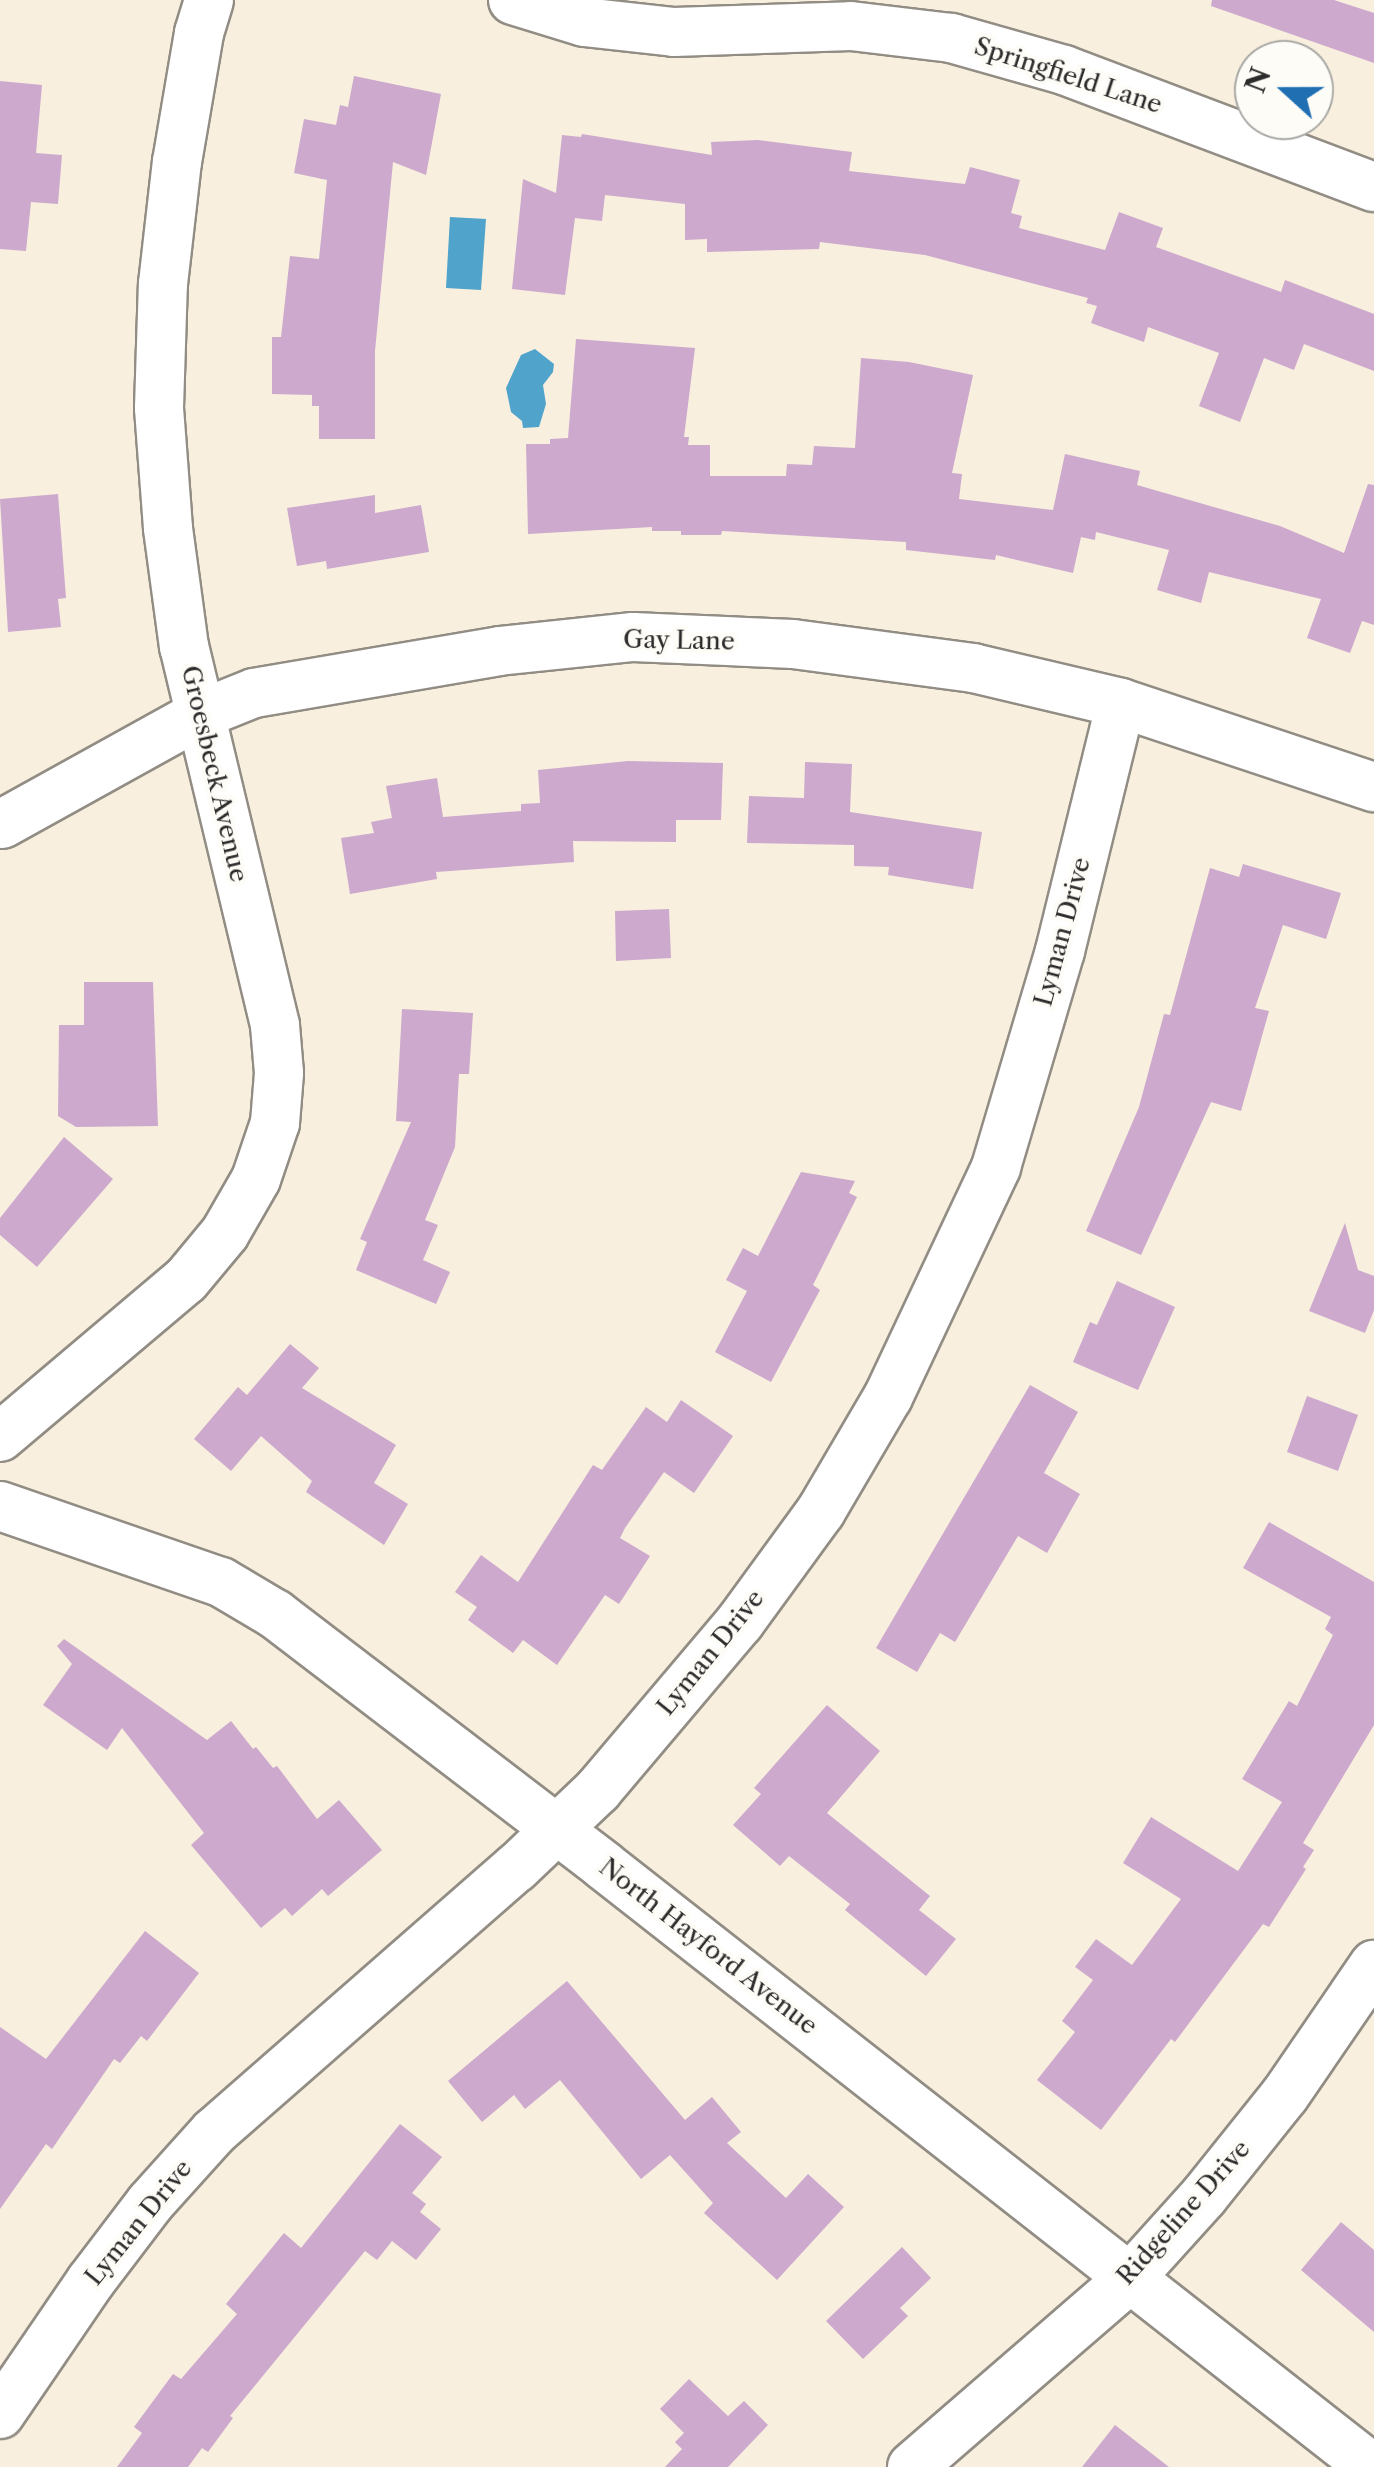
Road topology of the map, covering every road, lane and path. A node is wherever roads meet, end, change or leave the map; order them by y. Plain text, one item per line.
1 (209, 0) edge
2 (513, 0) edge
3 (1374, 187) edge
4 (1121, 703) junction
5 (199, 715) junction
6 (1374, 787) edge
7 (2, 824) edge
8 (0, 1437) edge
9 (0, 1506) edge
10 (556, 1829) junction
11 (1374, 1966) edge
12 (1130, 2278) junction
13 (0, 2414) edge
14 (912, 2467) edge
15 (1370, 2467) edge

1 - 5 street, Groesbeck Avenue
2 - 3 street, Springfield Lane
4 - 5 street, Gay Lane
4 - 6 street, Gay Lane
4 - 10 street, Lyman Drive
5 - 7 street, Gay Lane
5 - 8 street, Groesbeck Avenue
9 - 10 street, North Hayford Avenue
10 - 12 street, North Hayford Avenue
10 - 13 street, Lyman Drive
11 - 12 street, Ridgeline Drive
12 - 14 street, Ridgeline Drive
12 - 15 street, North Hayford Avenue

